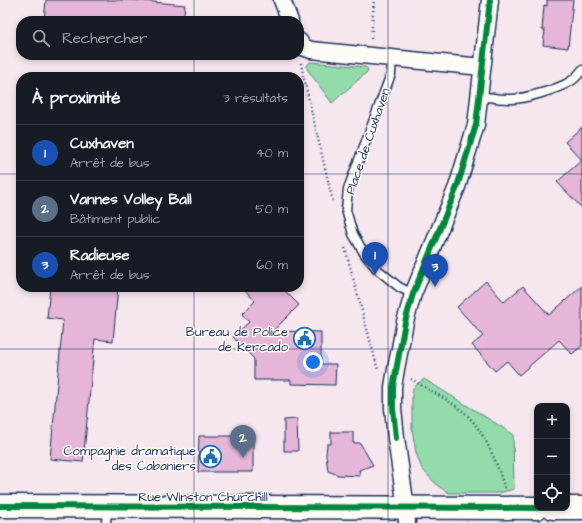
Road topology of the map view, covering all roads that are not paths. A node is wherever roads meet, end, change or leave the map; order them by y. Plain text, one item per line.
1 (282, 0) edge
2 (490, 0) edge
3 (288, 16) edge
4 (304, 46) edge
5 (392, 58) junction
6 (482, 67) junction
7 (582, 70) edge
8 (479, 96) junction
9 (413, 294) junction
10 (0, 506) edge
11 (534, 508) edge
12 (570, 508) edge
13 (582, 508) edge
14 (107, 515) edge
15 (407, 516) edge

1 - 3 street
2 - 6 street
4 - 5 street
5 - 6 street
5 - 9 lane, Place de Cuxhaven
6 - 8 street
7 - 8 lane
8 - 9 street
9 - 15 street
10 - 14 street, Rue Winston Churchill
11 - 15 street, Rue Winston Churchill
12 - 13 street
14 - 15 street, Rue Winston Churchill

